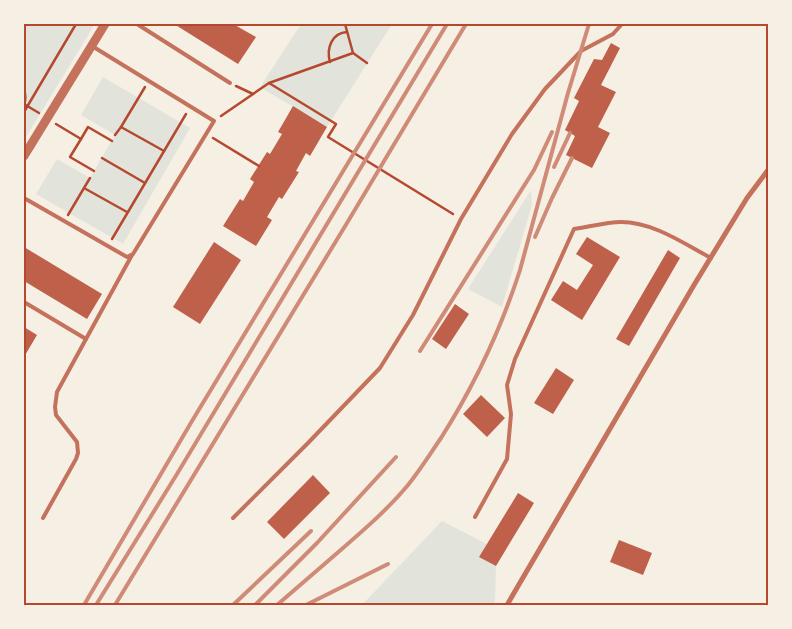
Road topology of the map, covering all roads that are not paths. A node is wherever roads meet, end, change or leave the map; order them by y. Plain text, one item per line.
1 (105, 24) edge
2 (137, 24) edge
3 (622, 24) edge
4 (92, 46) junction
5 (230, 83) road end
6 (24, 156) edge
7 (768, 170) edge
8 (24, 198) edge
9 (133, 254) junction
10 (711, 258) junction
11 (24, 302) edge
12 (86, 339) junction
13 (476, 517) dead end
14 (43, 518) dead end
15 (233, 518) dead end
16 (507, 605) edge

1 - 4 street
2 - 5 lane
3 - 15 lane
4 - 6 street
4 - 9 lane
7 - 10 street
8 - 9 lane
9 - 12 lane
10 - 13 lane
10 - 16 street
11 - 12 lane
12 - 14 lane

